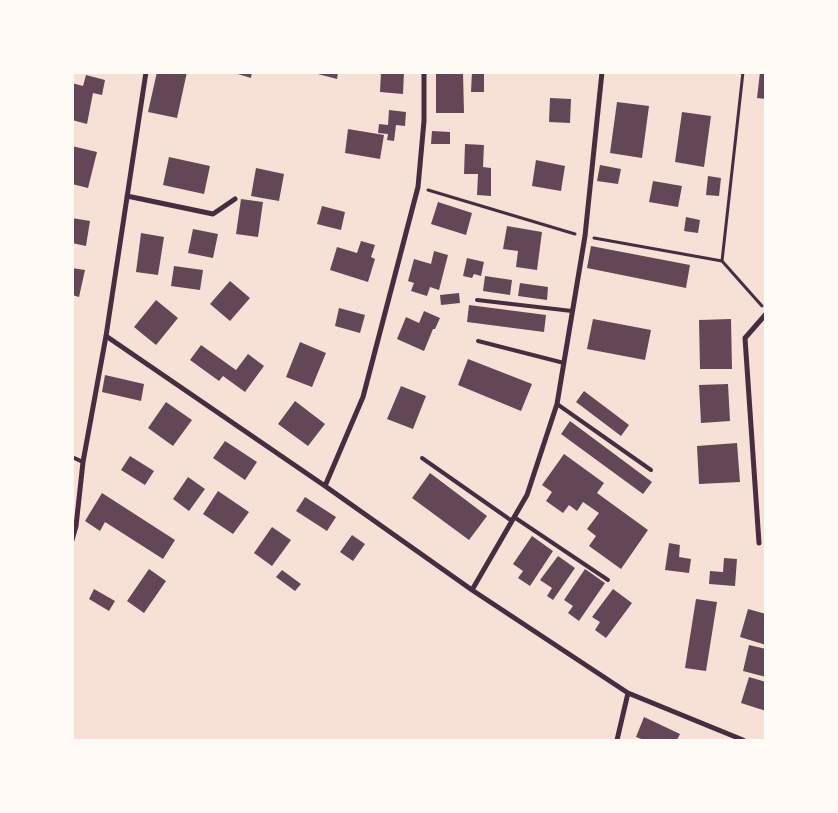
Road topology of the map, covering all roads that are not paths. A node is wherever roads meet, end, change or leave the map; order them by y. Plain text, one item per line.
1 (146, 72) edge
2 (424, 72) edge
3 (602, 72) edge
4 (127, 196) junction
5 (235, 198) dead end
6 (477, 300) dead end
7 (572, 311) junction
8 (766, 312) edge
9 (106, 336) junction
10 (478, 341) dead end
11 (564, 363) junction
12 (557, 404) junction
13 (72, 456) edge
14 (422, 458) dead end
15 (83, 462) junction
16 (651, 470) dead end
17 (325, 486) junction
18 (513, 519) junction
19 (72, 540) edge
20 (759, 544) dead end
21 (608, 580) dead end
22 (472, 590) junction
23 (628, 693) junction
24 (617, 740) edge
25 (743, 740) edge

1 - 4 street
2 - 17 street
3 - 7 street
4 - 5 street
4 - 9 street
6 - 7 lane
7 - 11 street
8 - 20 street
9 - 15 street
9 - 17 street
10 - 11 lane
11 - 12 street
12 - 16 lane
12 - 18 street
13 - 15 lane
14 - 18 lane
15 - 19 street
17 - 22 street
18 - 21 lane
18 - 22 street
22 - 23 street
23 - 24 street
23 - 25 street

